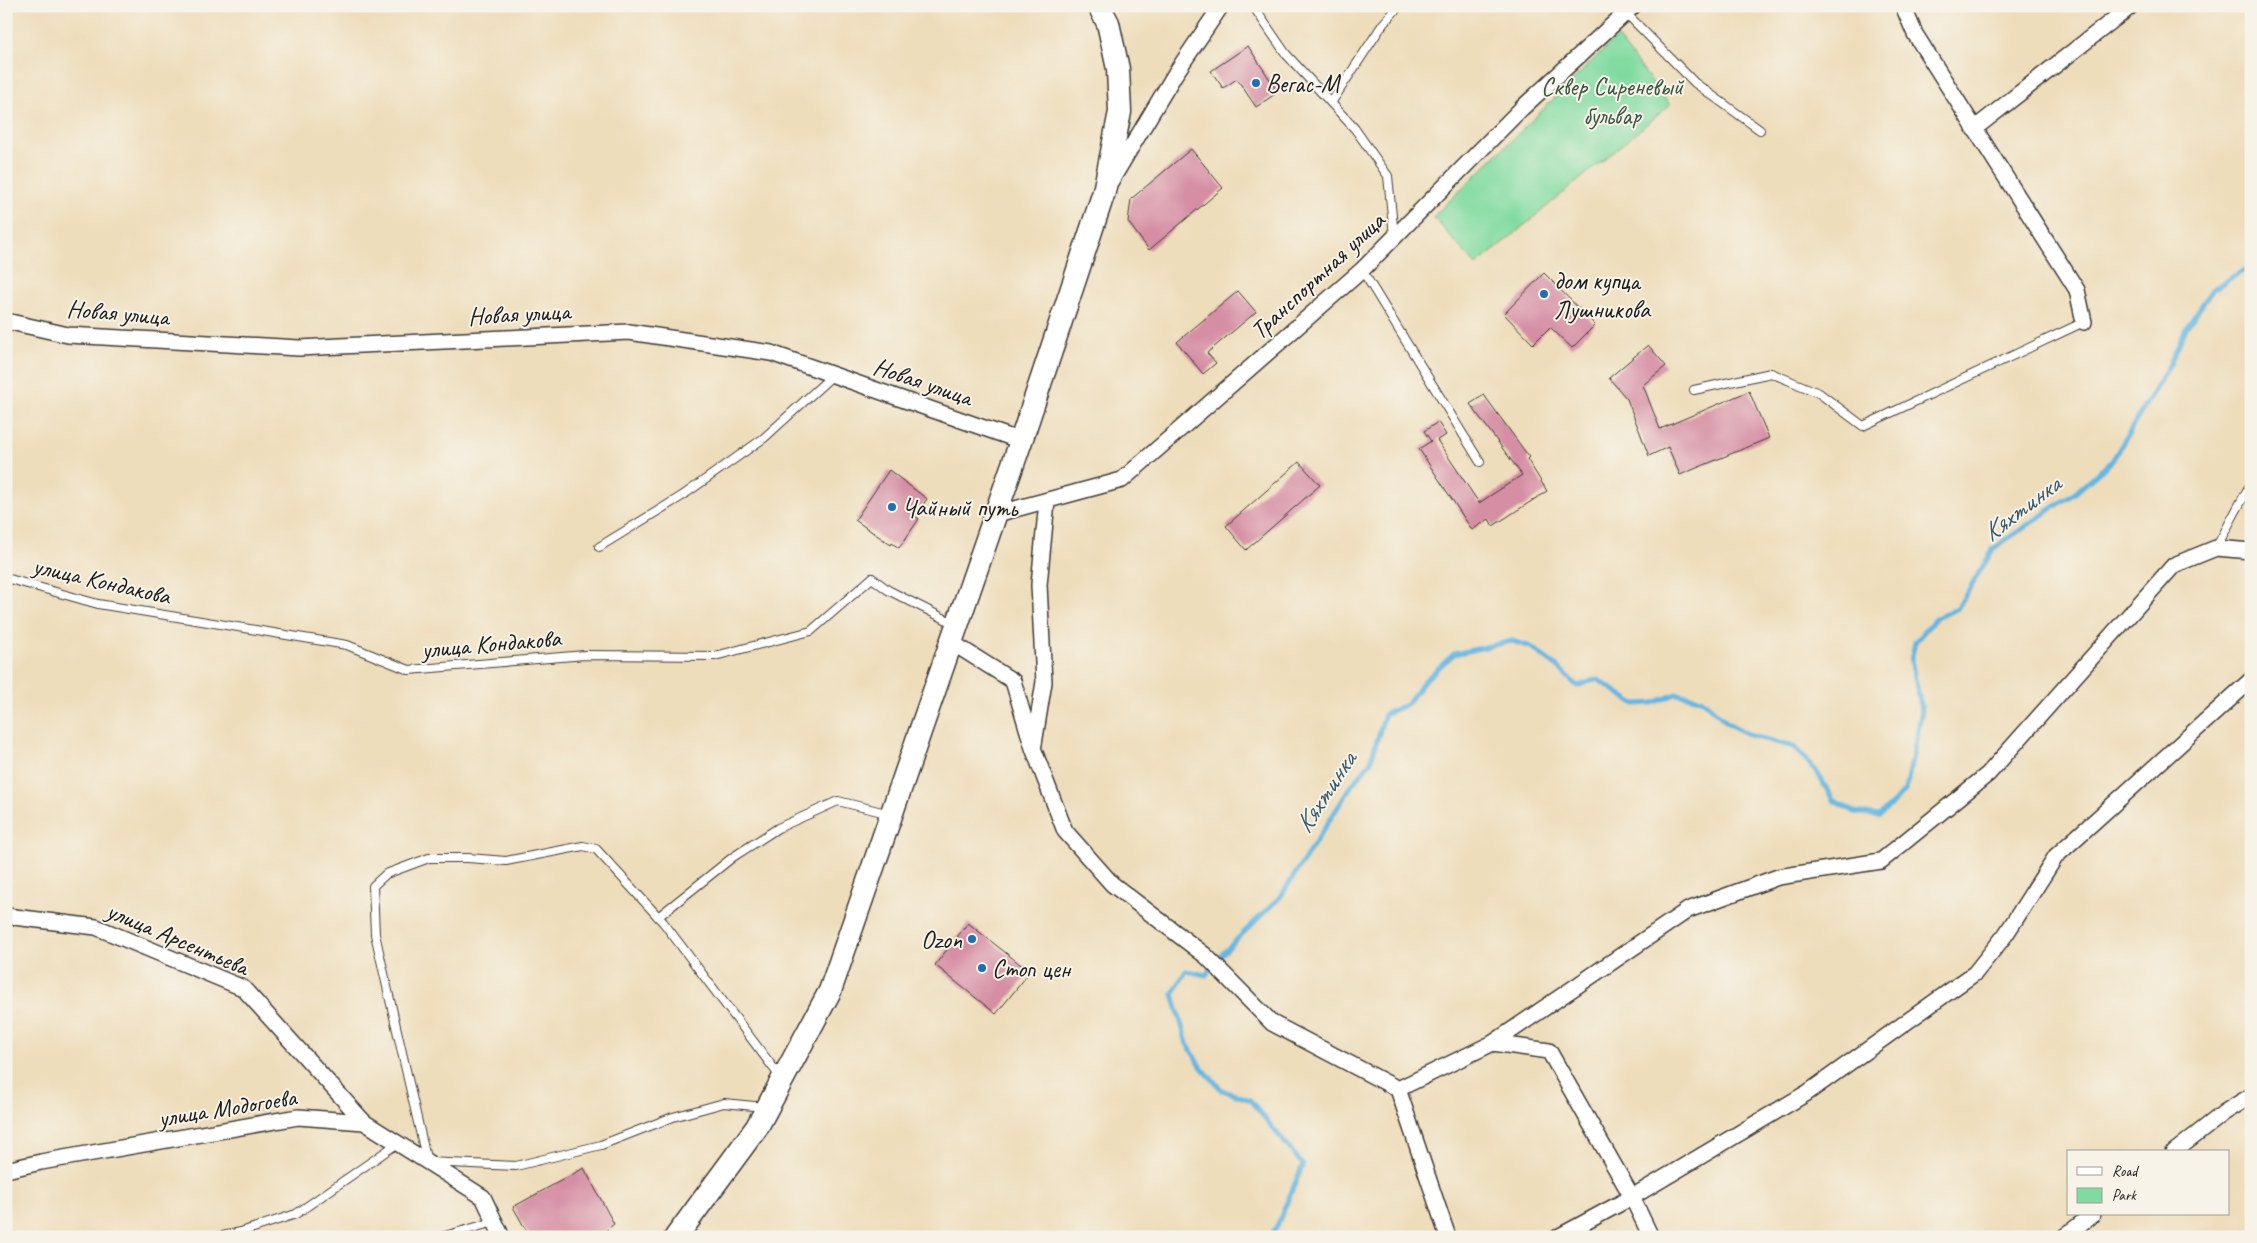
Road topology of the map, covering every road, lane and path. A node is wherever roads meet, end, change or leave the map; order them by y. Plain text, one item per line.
1 (1099, 6) edge
2 (1221, 6) edge
3 (1253, 6) edge
4 (1399, 6) edge
5 (1903, 6) edge
6 (2131, 6) edge
7 (1626, 9) edge
8 (1331, 103) junction
9 (1974, 129) junction
10 (1760, 130) dead end
11 (1104, 192) junction
12 (1394, 237) junction
13 (1362, 270) junction
14 (6, 321) edge
15 (2084, 322) joint
16 (833, 375) junction
17 (1694, 390) dead end
18 (1021, 441) junction
19 (1480, 462) dead end
20 (2251, 483) edge
21 (1047, 500) junction
22 (993, 515) junction
23 (599, 547) dead end
24 (2216, 548) junction
25 (2251, 551) edge
26 (6, 578) edge
27 (953, 633) junction
28 (2251, 680) edge
29 (1033, 748) junction
30 (892, 814) junction
31 (6, 916) edge
32 (658, 917) junction
33 (1493, 1043) junction
34 (783, 1080) junction
35 (1398, 1089) junction
36 (2251, 1096) edge
37 (768, 1107) junction
38 (364, 1122) junction
39 (398, 1144) junction
40 (2177, 1150) edge
41 (6, 1162) edge
42 (41, 1162) junction
43 (427, 1162) junction
44 (6, 1170) edge
45 (1632, 1197) junction
46 (2090, 1216) edge
47 (494, 1222) junction
48 (218, 1237) edge
49 (441, 1237) edge
50 (502, 1237) edge
51 (676, 1237) edge
52 (1448, 1237) edge
53 (1558, 1237) edge
54 (1651, 1237) edge
55 (2064, 1237) edge

1 - 11 main road
2 - 11 street
3 - 8 lane
4 - 8 lane
5 - 9 street
6 - 9 street
7 - 10 lane
7 - 12 street, Транспортная улица
8 - 12 lane
9 - 15 street
11 - 18 main road
12 - 13 street, Транспортная улица
13 - 19 lane
13 - 21 street, Транспортная улица
14 - 16 street, Новая улица
15 - 17 lane
16 - 18 street, Новая улица
16 - 23 lane
18 - 22 main road
20 - 24 lane
21 - 22 street, Транспортная улица
21 - 29 street
22 - 27 main road
24 - 25 street
24 - 33 street
26 - 27 lane, улица Кондакова
27 - 29 street
27 - 30 main road
28 - 45 street
29 - 35 street
30 - 32 lane
30 - 34 main road
31 - 38 street, улица Арсентьева
32 - 34 lane
32 - 43 lane
33 - 35 street
33 - 45 street
34 - 37 main road
35 - 52 street
36 - 40 street
37 - 43 lane
37 - 51 main road
38 - 39 street, улица Модогоева
38 - 42 street, улица Модогоева
39 - 43 street, улица Модогоева
39 - 48 lane
41 - 42 street
42 - 44 street, улица Модогоева
43 - 47 street, улица Модогоева
45 - 53 street
45 - 54 street
46 - 55 street
47 - 49 lane
47 - 50 street, улица Модогоева

